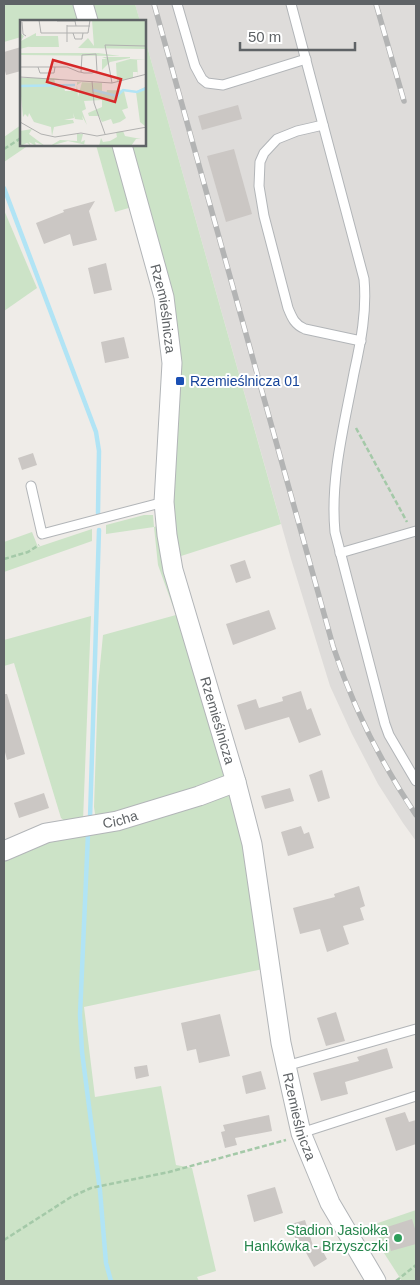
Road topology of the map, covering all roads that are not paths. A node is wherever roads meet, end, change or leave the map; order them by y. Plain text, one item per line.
1 (83, 4) edge
2 (177, 4) edge
3 (291, 4) edge
4 (88, 20) edge
5 (306, 59) junction
6 (323, 126) junction
7 (122, 146) edge
8 (361, 341) junction
9 (31, 486) dead end
10 (164, 502) junction
11 (414, 532) edge
12 (340, 553) junction
13 (416, 781) edge
14 (236, 782) junction
15 (4, 851) edge
16 (416, 1029) edge
17 (286, 1066) junction
18 (416, 1096) edge
19 (301, 1134) junction
20 (376, 1281) edge

1 - 4 street
2 - 5 lane
3 - 5 lane
5 - 6 lane
6 - 8 lane
6 - 8 lane
7 - 10 street, Rzemieślnicza
8 - 12 lane
9 - 10 lane
10 - 14 street, Rzemieślnicza
11 - 12 lane
12 - 13 lane
14 - 15 street, Cicha
14 - 17 street, Rzemieślnicza
16 - 17 lane
17 - 19 street, Rzemieślnicza
18 - 19 lane
19 - 20 street, Rzemieślnicza

